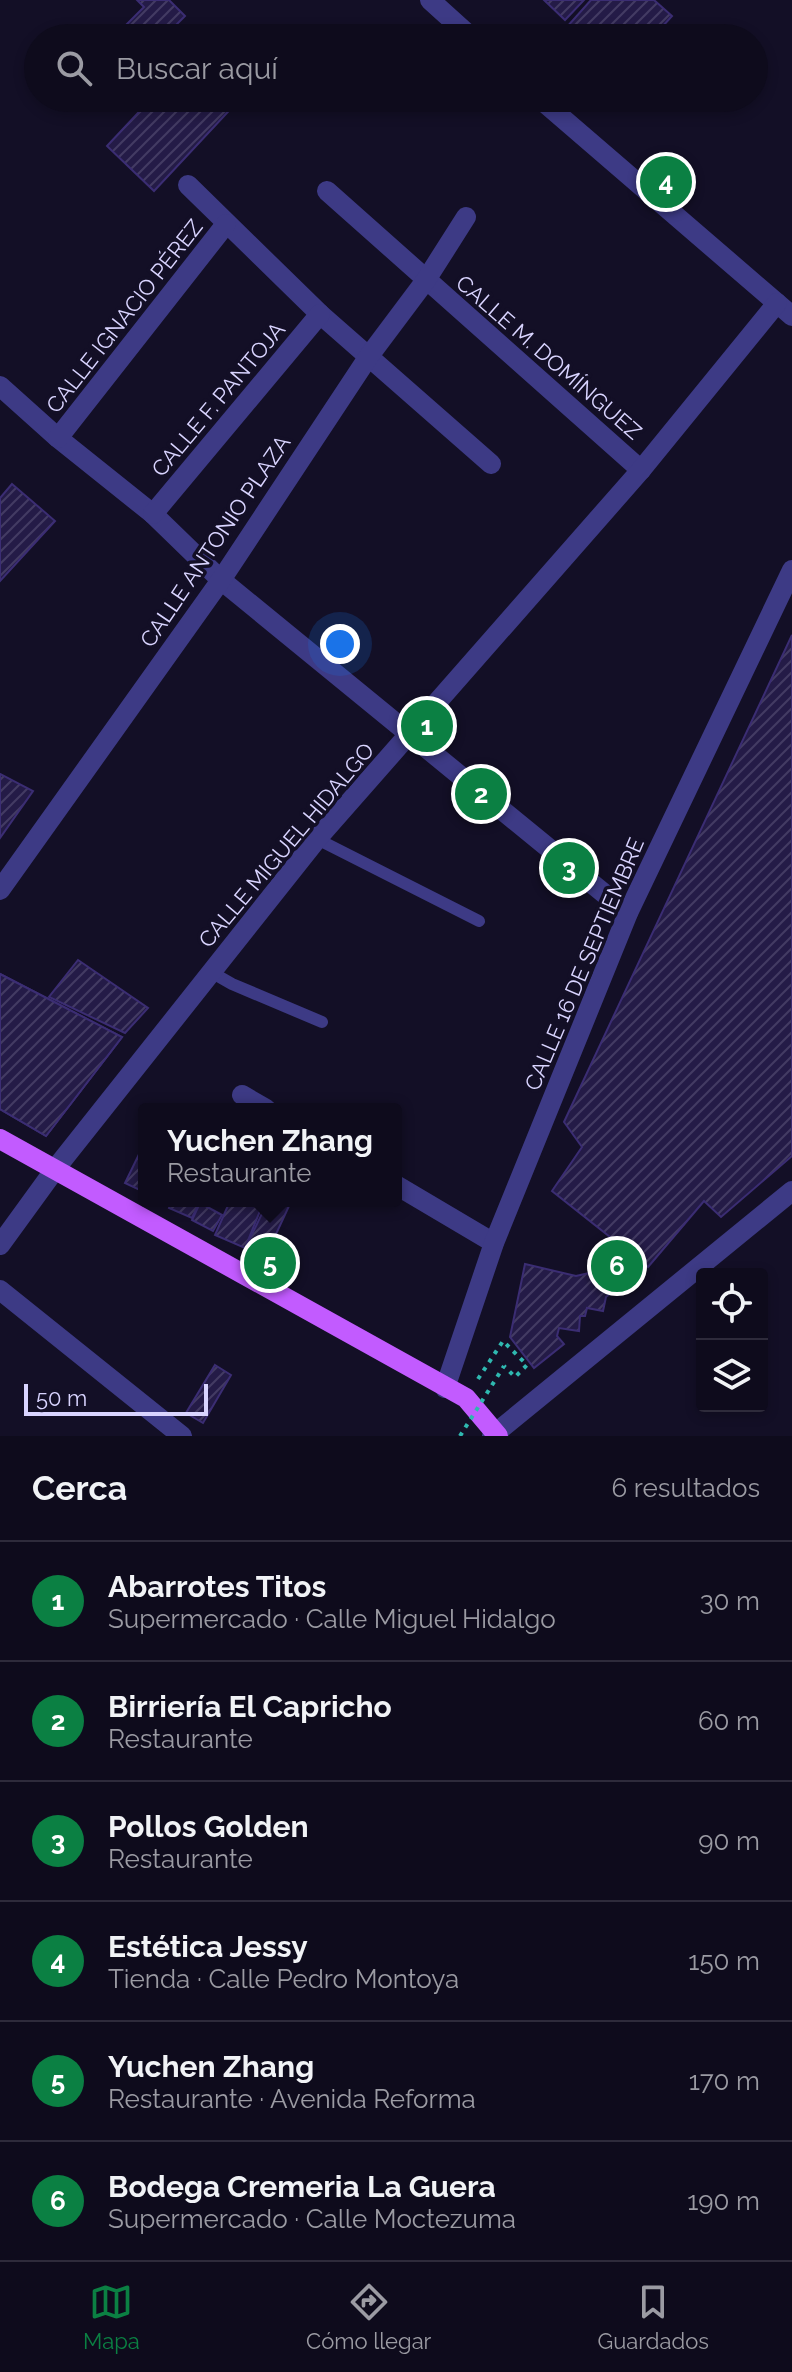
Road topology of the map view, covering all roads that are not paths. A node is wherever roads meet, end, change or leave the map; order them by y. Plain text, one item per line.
1 (430, 0) edge
2 (457, 24) edge
3 (555, 112) edge
4 (188, 185) dead end
5 (327, 191) dead end
6 (466, 217) dead end
7 (226, 224) junction
8 (426, 280) junction
9 (784, 310) edge
10 (320, 314) junction
11 (369, 356) junction
12 (0, 386) edge
13 (58, 438) junction
14 (491, 464) dead end
15 (641, 470) junction
16 (153, 514) junction
17 (792, 570) edge
18 (221, 580) junction
19 (409, 736) junction
20 (317, 839) junction
21 (0, 890) edge
22 (628, 913) junction
23 (479, 921) dead end
24 (211, 972) junction
25 (322, 1022) dead end
26 (242, 1095) dead end
27 (256, 1103) edge
28 (0, 1139) edge
29 (56, 1168) junction
30 (402, 1189) edge
31 (792, 1191) edge
32 (494, 1243) junction
33 (0, 1245) edge
34 (0, 1290) edge
35 (445, 1388) junction
36 (495, 1435) edge
37 (182, 1436) edge

1 - 2 street
3 - 9 street
4 - 7 street
5 - 8 street, CALLE M. DOMÍNGUEZ
6 - 8 street, CALLE ANTONIO PLAZA
7 - 10 street
7 - 13 street, CALLE IGNACIO PÉREZ
8 - 11 street, CALLE ANTONIO PLAZA
8 - 15 street, CALLE M. DOMÍNGUEZ
9 - 15 street, CALLE MIGUEL HIDALGO
10 - 11 street
10 - 16 street, CALLE F. PANTOJA
11 - 14 street
11 - 18 street, CALLE ANTONIO PLAZA
12 - 13 street
13 - 16 street
15 - 19 street, CALLE MIGUEL HIDALGO
16 - 18 street
17 - 22 street, CALLE 16 DE SEPTIEMBRE
18 - 19 street
18 - 21 street, CALLE ANTONIO PLAZA
19 - 20 street, CALLE MIGUEL HIDALGO
19 - 22 street
20 - 23 lane
20 - 24 street, CALLE MIGUEL HIDALGO
22 - 32 street, CALLE 16 DE SEPTIEMBRE
24 - 25 lane
24 - 29 street, CALLE MIGUEL HIDALGO
26 - 27 street
28 - 29 main road
29 - 33 street, CALLE MIGUEL HIDALGO
29 - 35 main road
30 - 32 street
31 - 36 street
32 - 35 street, CALLE 16 DE SEPTIEMBRE
34 - 37 street
35 - 36 main road

